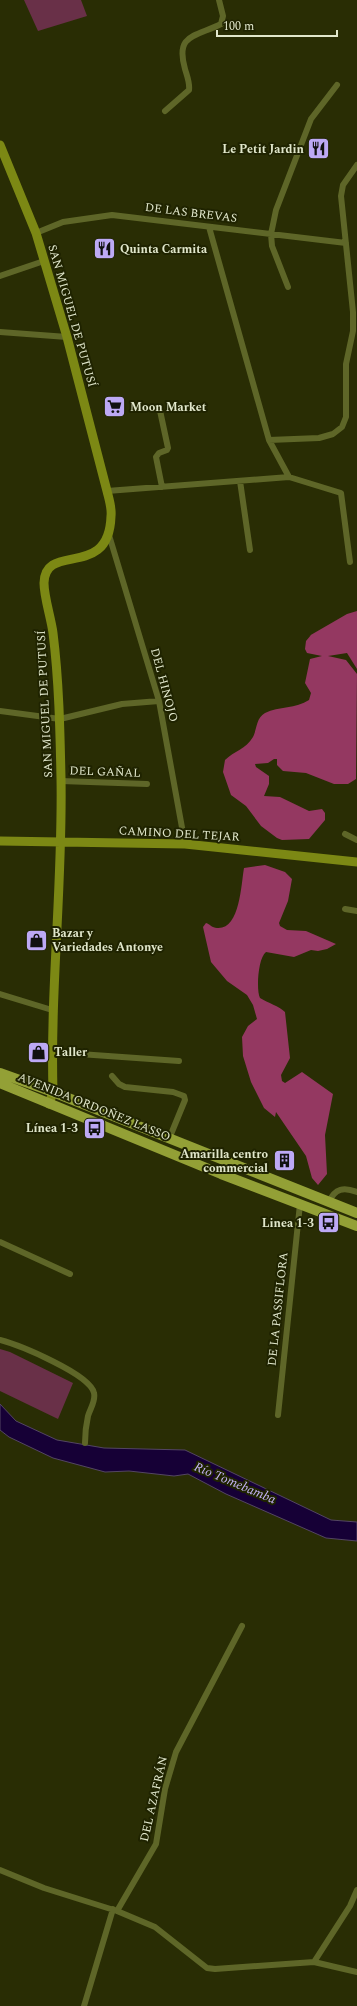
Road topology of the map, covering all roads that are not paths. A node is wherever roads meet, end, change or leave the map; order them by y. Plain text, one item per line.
1 (219, 0) edge
2 (337, 85) dead end
3 (165, 111) dead end
4 (0, 145) edge
5 (357, 165) edge
6 (208, 227) junction
7 (36, 233) junction
8 (271, 234) junction
9 (346, 243) junction
10 (44, 261) junction
11 (0, 276) edge
12 (288, 287) dead end
13 (0, 332) edge
14 (67, 337) junction
15 (159, 406) dead end
16 (269, 440) junction
17 (289, 477) junction
18 (240, 481) junction
19 (162, 487) junction
20 (107, 491) junction
21 (109, 535) junction
22 (250, 550) dead end
23 (350, 562) dead end
24 (159, 701) junction
25 (0, 710) edge
26 (60, 719) junction
27 (61, 781) junction
28 (147, 784) dead end
29 (345, 834) dead end
30 (357, 840) edge
31 (0, 841) edge
32 (61, 842) junction
33 (186, 844) junction
34 (357, 862) edge
35 (345, 909) dead end
36 (357, 912) edge
37 (0, 994) edge
38 (52, 1010) junction
39 (52, 1052) junction
40 (179, 1060) dead end
41 (0, 1073) edge
42 (112, 1076) dead end
43 (0, 1083) edge
44 (53, 1092) junction
45 (49, 1104) junction
46 (169, 1139) junction
47 (357, 1192) edge
48 (329, 1202) junction
49 (300, 1204) junction
50 (357, 1213) edge
51 (357, 1226) edge
52 (0, 1242) edge
53 (70, 1274) dead end
54 (0, 1340) edge
55 (278, 1415) dead end
56 (85, 1443) dead end
57 (242, 1626) dead end
58 (0, 1870) edge
59 (357, 1890) edge
60 (115, 1910) junction
61 (314, 1962) junction
62 (357, 1972) edge
63 (84, 2006) edge

1 - 3 street
2 - 8 street
4 - 7 street, SAN MIGUEL DE PUTUSÍ
5 - 9 street
6 - 7 street, DE LAS BREVAS
6 - 8 street, DE LAS BREVAS
6 - 16 street
7 - 10 street, SAN MIGUEL DE PUTUSÍ
8 - 9 street, DE LAS BREVAS
8 - 12 street
9 - 16 street
10 - 11 street
10 - 14 street, SAN MIGUEL DE PUTUSÍ
13 - 14 street
14 - 20 street, SAN MIGUEL DE PUTUSÍ
15 - 19 street
16 - 17 street
17 - 18 street
17 - 23 street
18 - 19 street
18 - 22 street
19 - 20 street
20 - 21 street, SAN MIGUEL DE PUTUSÍ
21 - 24 street, DEL HINOJO
21 - 26 street, SAN MIGUEL DE PUTUSÍ
24 - 26 street
24 - 33 street, DEL HINOJO
25 - 26 street
26 - 27 street, SAN MIGUEL DE PUTUSÍ
27 - 28 street, DEL GAÑAL
27 - 32 street, SAN MIGUEL DE PUTUSÍ
29 - 30 street
31 - 32 street, CAMINO DEL TEJAR
32 - 33 street, CAMINO DEL TEJAR
32 - 38 street, SAN MIGUEL DE PUTUSÍ
33 - 34 street, CAMINO DEL TEJAR
35 - 36 street
37 - 38 street
38 - 39 street, SAN MIGUEL DE PUTUSÍ
39 - 40 street
39 - 44 street, SAN MIGUEL DE PUTUSÍ
41 - 44 main road, AVENIDA ORDOÑEZ LASSO
42 - 46 street
43 - 45 main road, AVENIDA ORDOÑEZ LASSO
44 - 45 street, SAN MIGUEL DE PUTUSÍ
44 - 46 main road, AVENIDA ORDOÑEZ LASSO
45 - 49 main road, AVENIDA ORDOÑEZ LASSO
46 - 48 main road, AVENIDA ORDOÑEZ LASSO
47 - 48 street
48 - 50 main road, AVENIDA ORDOÑEZ LASSO
49 - 51 main road, AVENIDA ORDOÑEZ LASSO
49 - 55 street, DE LA PASSIFLORA
52 - 53 street
54 - 56 street
57 - 60 street, DEL AZAFRÁN
58 - 60 street
59 - 61 street
60 - 61 street
60 - 63 street, DEL AZAFRÁN
61 - 62 street

